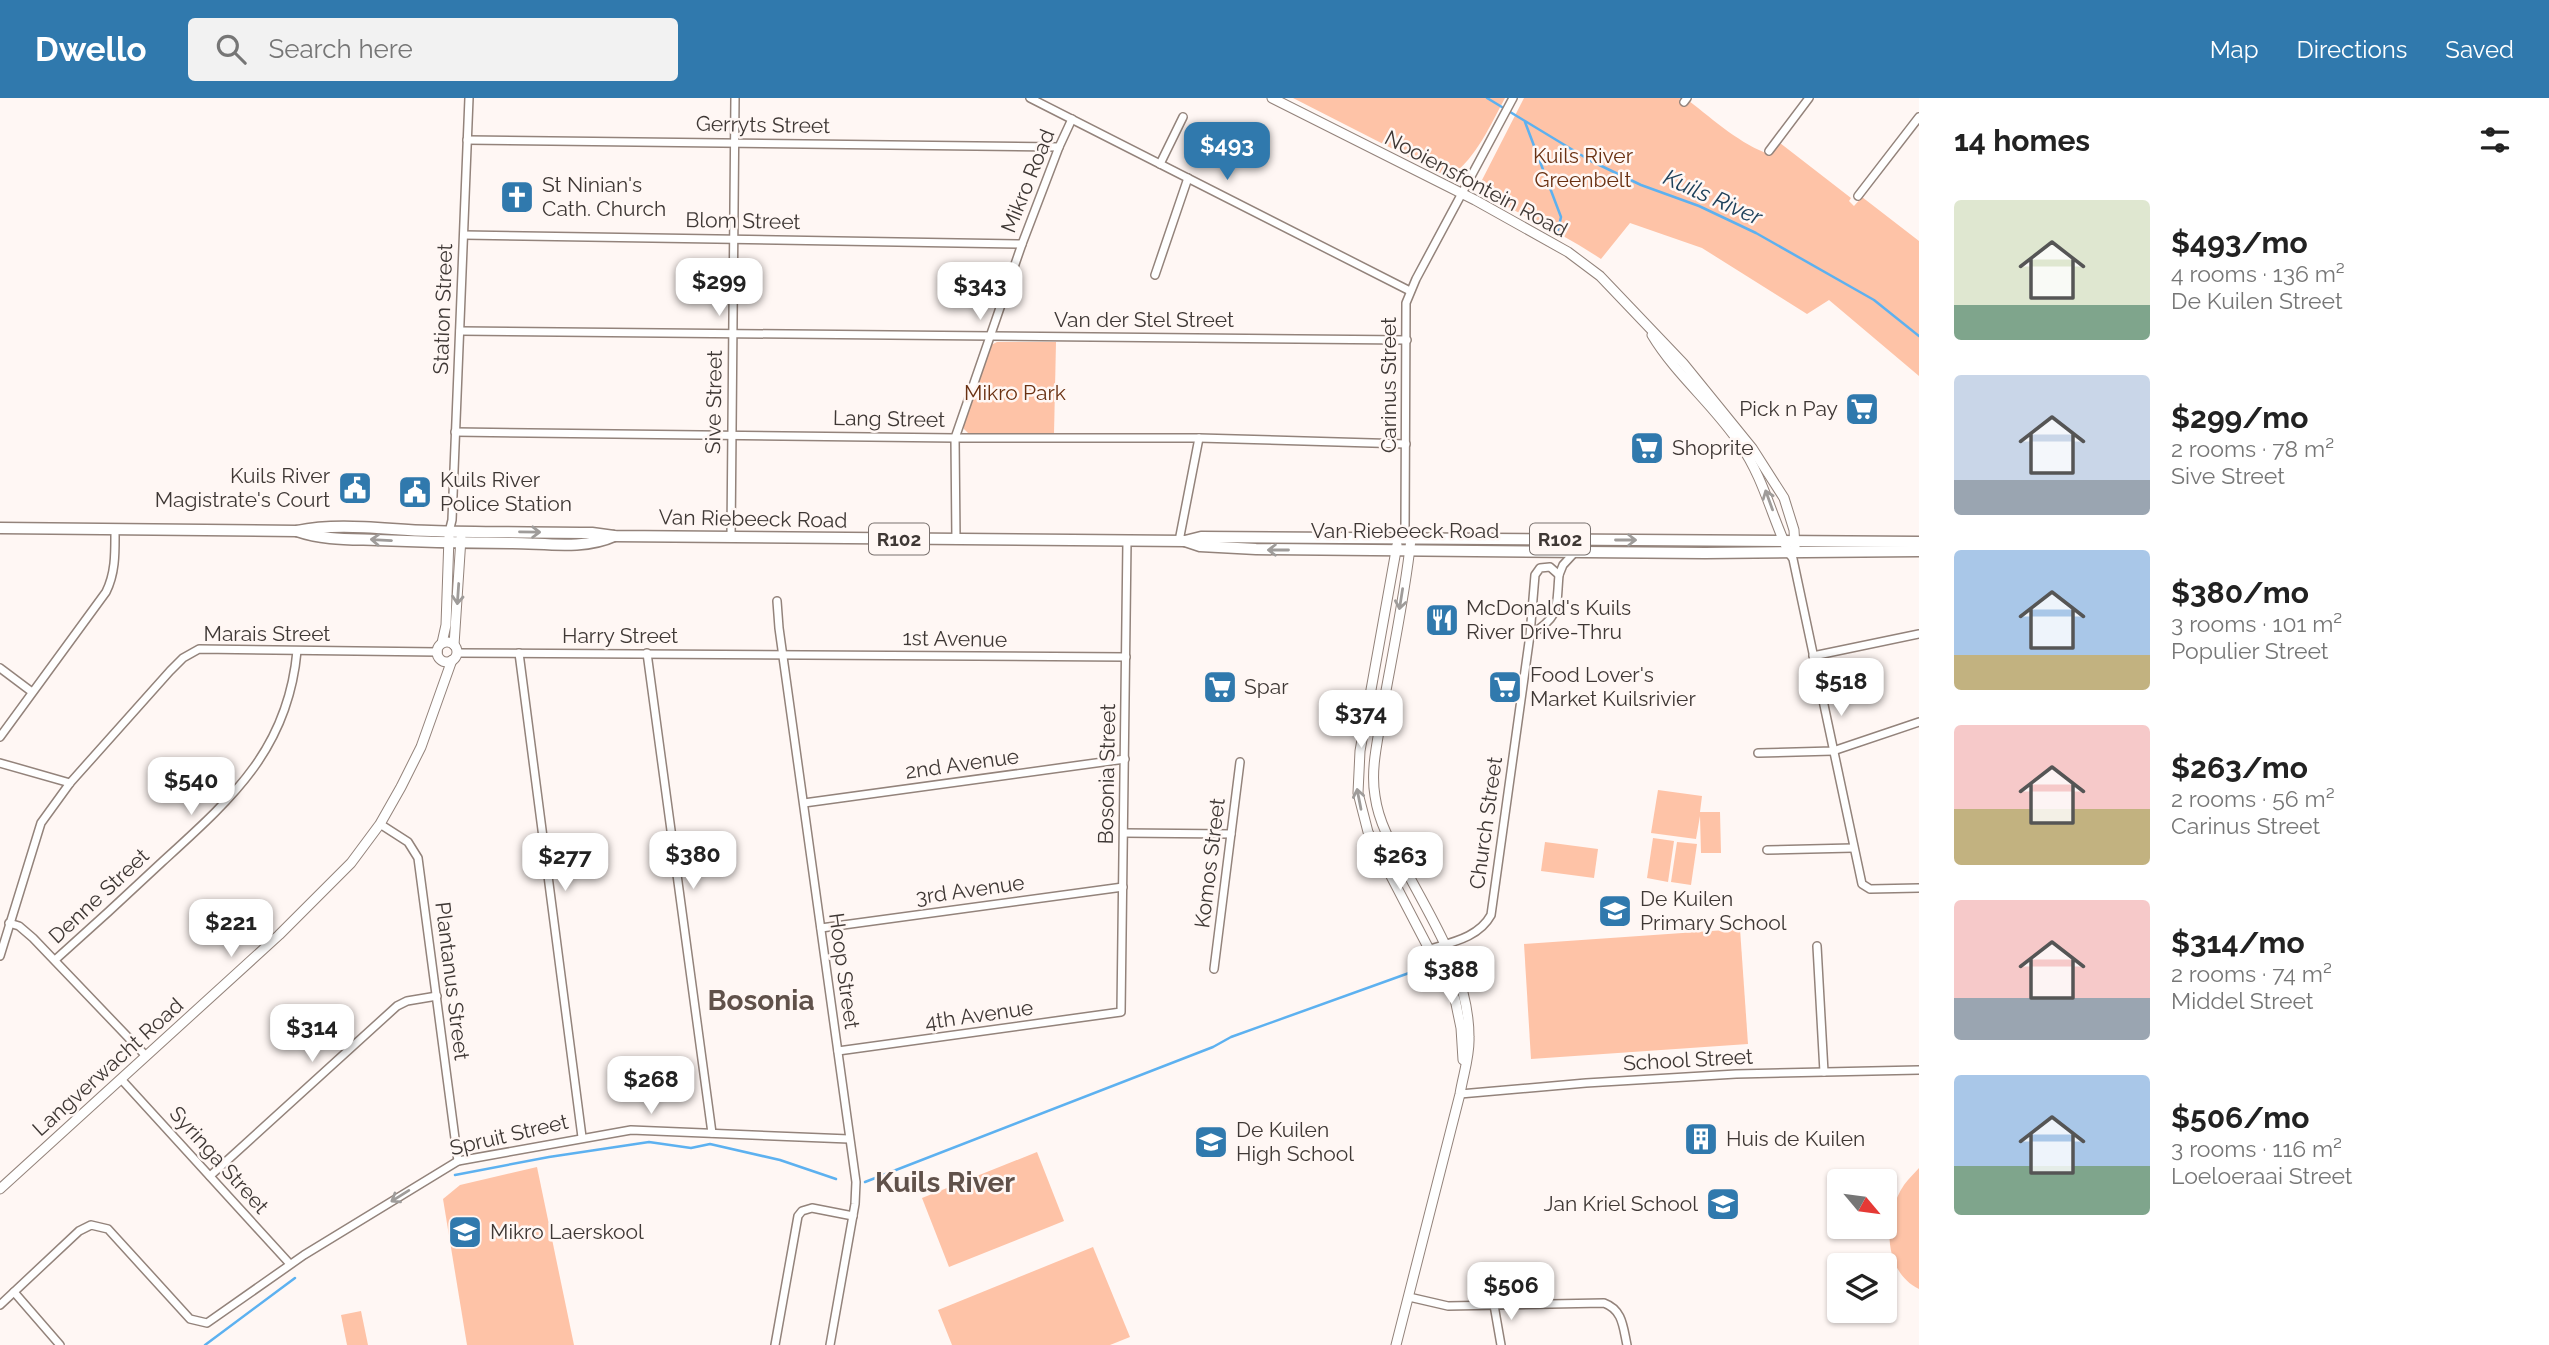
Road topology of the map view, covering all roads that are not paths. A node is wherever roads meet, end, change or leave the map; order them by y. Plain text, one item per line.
1 (469, 98) edge
2 (735, 98) edge
3 (1030, 98) edge
4 (1272, 98) edge
5 (1513, 98) edge
6 (1809, 98) edge
7 (1183, 117) dead end
8 (1919, 117) edge
9 (1072, 120) junction
10 (467, 140) junction
11 (735, 143) junction
12 (1059, 147) junction
13 (1769, 151) dead end
14 (1160, 164) junction
15 (1188, 178) junction
16 (1462, 194) junction
17 (1858, 196) dead end
18 (464, 235) junction
19 (733, 238) junction
20 (1022, 244) junction
21 (1155, 275) dead end
22 (1410, 292) junction
23 (1646, 324) junction
24 (460, 331) junction
25 (733, 334) junction
26 (989, 337) junction
27 (1407, 340) junction
28 (455, 432) junction
29 (731, 434) junction
30 (955, 438) junction
31 (1199, 438) junction
32 (1406, 444) junction
33 (0, 528) edge
34 (115, 529) junction
35 (455, 534) junction
36 (1405, 536) junction
37 (732, 538) junction
38 (956, 540) junction
39 (1127, 541) junction
40 (1182, 541) junction
41 (1783, 541) junction
42 (1919, 542) edge
43 (1395, 550) junction
44 (1409, 551) junction
45 (1793, 551) junction
46 (1919, 551) edge
47 (1575, 552) junction
48 (1559, 575) junction
49 (777, 601) dead end
50 (1919, 634) edge
51 (1530, 635) junction
52 (297, 651) junction
53 (440, 651) junction
54 (455, 652) junction
55 (519, 653) junction
56 (647, 653) junction
57 (783, 654) junction
58 (1813, 656) junction
59 (1126, 657) junction
60 (0, 668) edge
61 (32, 692) junction
62 (435, 705) junction
63 (1919, 722) edge
64 (0, 737) edge
65 (1833, 751) junction
66 (1758, 753) dead end
67 (1125, 759) junction
68 (1240, 762) dead end
69 (0, 763) edge
70 (69, 783) junction
71 (804, 803) junction
72 (380, 824) junction
73 (1124, 833) junction
74 (1231, 834) junction
75 (1853, 848) junction
76 (1767, 850) dead end
77 (1124, 887) junction
78 (1919, 888) edge
79 (9, 923) junction
80 (821, 928) junction
81 (1445, 944) junction
82 (1817, 946) dead end
83 (1430, 949) junction
84 (0, 956) edge
85 (55, 960) junction
86 (1214, 969) dead end
87 (437, 996) junction
88 (1123, 1008) joint
89 (838, 1051) junction
90 (146, 1056) junction
91 (1464, 1069) junction
92 (1919, 1070) edge
93 (1824, 1072) junction
94 (121, 1079) junction
95 (1460, 1094) junction
96 (712, 1133) junction
97 (582, 1137) junction
98 (849, 1139) junction
99 (458, 1161) junction
100 (210, 1176) junction
101 (0, 1189) edge
102 (853, 1216) junction
103 (290, 1264) junction
104 (14, 1292) junction
105 (1409, 1297) junction
106 (0, 1305) edge
107 (1494, 1305) junction
108 (60, 1345) edge
109 (775, 1345) edge
110 (830, 1345) edge
111 (1396, 1345) edge
112 (1502, 1345) edge
113 (1627, 1345) edge

1 - 10 street, Station Street
2 - 11 street, Sive Street
3 - 9 street
4 - 16 street, Nooiensfontein Road
5 - 16 street, Carinus Street
6 - 13 street
7 - 14 street
8 - 17 street
9 - 12 street, Mikro Road
9 - 14 street
10 - 11 street, Gerryts Street
10 - 18 street, Station Street
11 - 12 street, Gerryts Street
11 - 19 street, Sive Street
12 - 20 street, Mikro Road
14 - 15 street
15 - 21 street
15 - 22 street
16 - 22 street, Carinus Street
16 - 23 street, Nooiensfontein Road
18 - 19 street, Blom Street
18 - 24 street, Station Street
19 - 20 street, Blom Street
19 - 25 street, Sive Street
20 - 26 street, Mikro Road
22 - 27 street, Carinus Street
41 -> 23 street, Nooiensfontein Road
23 - 45 street, Nooiensfontein Road
24 - 25 street, Van der Stel Street
24 - 28 street, Station Street
25 - 26 street, Van der Stel Street
25 - 29 street, Sive Street
26 - 27 street, Van der Stel Street
26 - 30 street, Mikro Road
27 - 32 street, Carinus Street
28 - 29 street, Lang Street
28 - 35 street, Station Street
29 - 30 street, Lang Street
29 - 37 street, Sive Street
30 - 31 street, Lang Street
30 - 38 street, Mikro Road
31 - 32 street, Lang Street
31 - 40 street
32 - 36 street, Carinus Street
33 - 34 main road, Van Riebeeck Road / R102
34 - 35 main road, Van Riebeeck Road / R102
34 - 61 street
35 - 37 main road, Van Riebeeck Road / R102
35 - 53 street, Langverwacht Road
35 -> 54 street, Langverwacht Road
36 - 40 main road, Van Riebeeck Road / R102
36 -> 41 main road, Van Riebeeck Road / R102
36 - 43 street
36 - 44 street
37 - 38 main road, Van Riebeeck Road / R102
38 - 39 main road, Van Riebeeck Road / R102
39 - 40 main road, Van Riebeeck Road / R102
39 - 59 street, Bosonia Street
43 -> 40 main road, Van Riebeeck Road / R102
41 - 45 main road, Van Riebeeck Road / R102
42 - 45 main road, Van Riebeeck Road / R102
43 - 44 main road, Van Riebeeck Road / R102
83 -> 43 street
44 - 47 main road, Van Riebeeck Road / R102
44 -> 81 street
45 - 46 main road, Van Riebeeck Road / R102
45 - 47 main road, Van Riebeeck Road / R102
45 - 58 street
47 - 48 street
48 - 51 street
48 - 51 street, Church Street
49 - 57 street, Hoop Street
50 - 58 street
51 - 81 street, Church Street
52 - 53 street, Marais Street
52 - 70 street, Marais Street
52 - 85 street, Denne Street
53 - 54 street
53 - 54 street
53 - 62 street, Langverwacht Road
54 - 55 street, Harry Street
54 - 62 street, Langverwacht Road
55 - 56 street, Harry Street
55 - 97 street
56 - 57 street, Harry Street
56 - 96 street
57 - 59 street, 1st Avenue
57 - 71 street, Hoop Street
58 - 65 street
59 - 67 street, Bosonia Street
60 - 61 street
61 - 64 street
62 - 72 street, Langverwacht Road
63 - 65 street
65 - 66 street
65 - 75 street
67 - 71 street, 2nd Avenue
67 - 73 street, Bosonia Street
68 - 74 street, Komos Street
69 - 70 street
70 - 79 street, Marais Street
71 - 80 street, Hoop Street
72 - 87 street, Plantanus Street
72 - 90 street, Langverwacht Road
73 - 74 street
73 - 77 street, Bosonia Street
74 - 86 street, Komos Street
75 - 76 street
75 - 78 street
77 - 80 street, 3rd Avenue
77 - 88 street, Bosonia Street
79 - 84 street, Marais Street
79 - 85 street
80 - 89 street, Hoop Street
81 - 83 street, Church Street
81 - 91 street
82 - 93 street
83 - 91 street
85 - 90 street
87 - 99 street, Plantanus Street
87 - 100 street
88 - 89 street, 4th Avenue
89 - 98 street, Hoop Street
90 - 94 street, Langverwacht Road
91 - 95 street
92 - 93 street, School Street
93 - 95 street, School Street
94 - 100 street, Syringa Street
94 - 101 street, Langverwacht Road
95 - 105 street
96 - 97 street, Spruit Street
96 - 98 street, Spruit Street
97 - 99 street, Spruit Street
98 - 102 street, Hoop Street
99 -> 103 street, Spruit Street
100 - 103 street, Syringa Street
102 - 109 street
102 - 110 street, Hoop Street
103 - 104 street, Spruit Street
104 - 106 street
104 - 108 street
105 - 107 street
105 - 111 street
107 - 112 street
107 - 113 street

